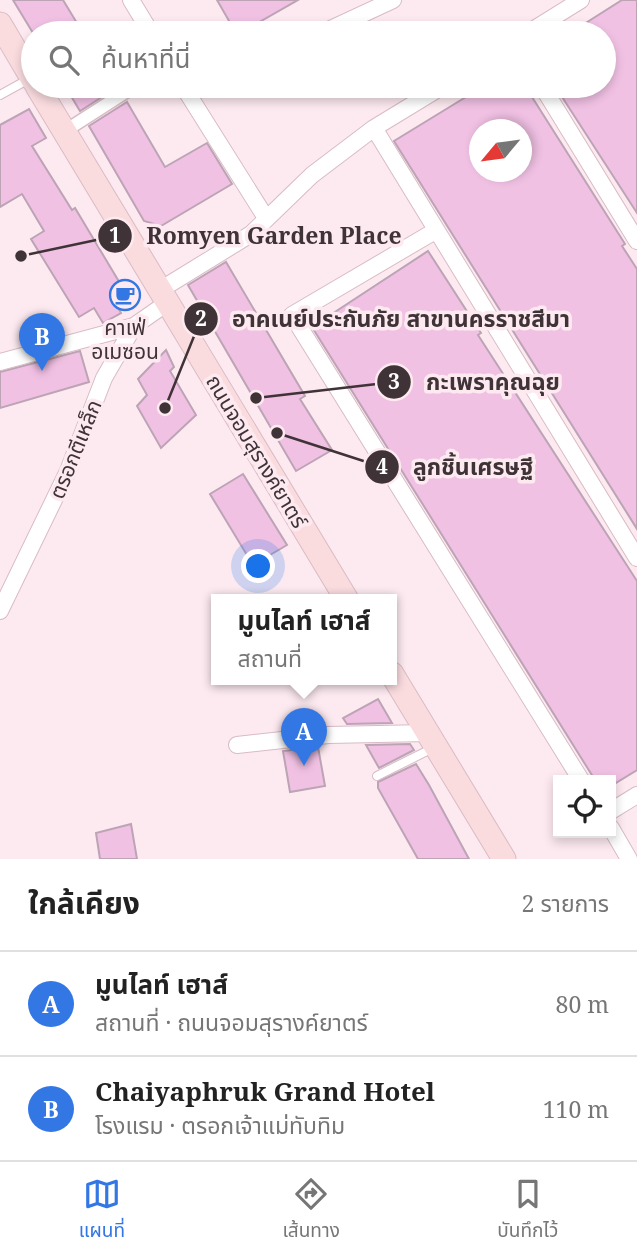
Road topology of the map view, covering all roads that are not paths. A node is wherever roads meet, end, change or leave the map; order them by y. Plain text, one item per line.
1 (131, 0) edge
2 (393, 0) edge
3 (581, 0) edge
4 (144, 21) edge
5 (348, 21) edge
6 (547, 21) edge
7 (0, 24) edge
8 (21, 59) edge
9 (21, 87) edge
10 (0, 96) edge
11 (45, 98) edge
12 (116, 98) edge
13 (193, 98) edge
14 (423, 98) edge
15 (548, 98) edge
16 (374, 128) junction
17 (65, 131) junction
18 (266, 218) junction
19 (435, 231) junction
20 (637, 241) edge
21 (164, 297) junction
22 (134, 326) junction
23 (0, 362) edge
24 (637, 558) edge
25 (343, 594) edge
26 (0, 611) edge
27 (397, 684) edge
28 (432, 740) junction
29 (237, 745) dead end
30 (578, 775) edge
31 (377, 776) dead end
32 (637, 795) edge
33 (616, 808) edge
34 (616, 837) edge
35 (504, 859) edge
36 (629, 859) edge

1 - 4 street
2 - 5 street
3 - 6 street
7 - 8 main road, ถนนจอมสุรางค์ยาตร์
9 - 10 lane
11 - 17 main road, ถนนจอมสุรางค์ยาตร์
12 - 17 street
13 - 18 street
14 - 16 street, ตรอกตีเหล็ก
15 - 20 street
16 - 18 street, ตรอกตีเหล็ก
16 - 19 street
17 - 21 main road, ถนนจอมสุรางค์ยาตร์
18 - 21 street, ตรอกตีเหล็ก
19 - 24 street
19 - 30 street
21 - 22 street, ตรอกตีเหล็ก
21 - 25 main road, ถนนจอมสุรางค์ยาตร์
22 - 23 street
22 - 26 street, ตรอกตีเหล็ก
27 - 28 main road
28 - 29 street
28 - 31 lane
28 - 35 main road
32 - 33 street
34 - 36 street

